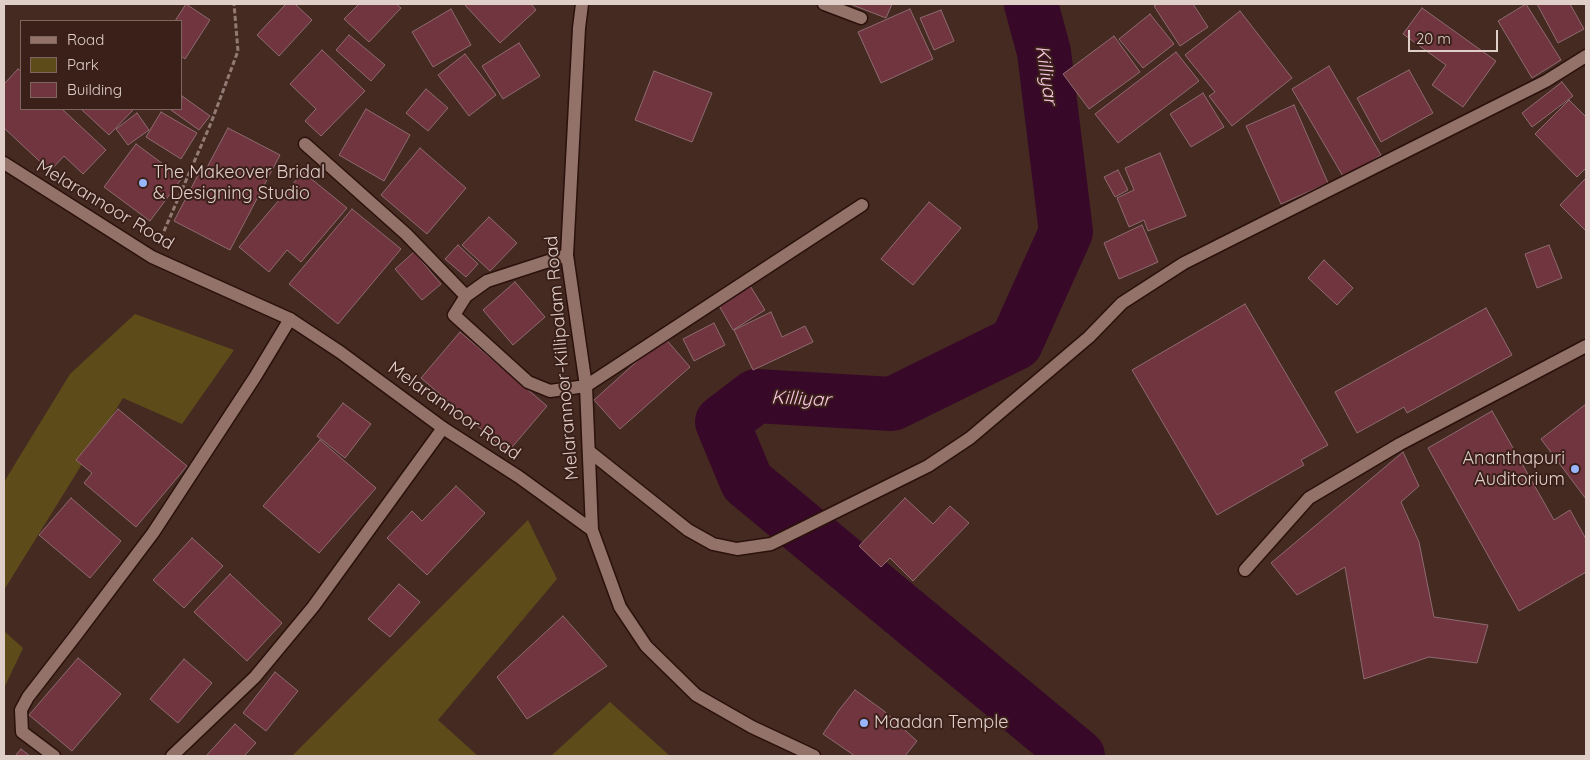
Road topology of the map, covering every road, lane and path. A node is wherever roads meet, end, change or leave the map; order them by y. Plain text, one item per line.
1 (234, 4) edge
2 (582, 4) edge
3 (824, 4) edge
4 (861, 18) dead end
5 (1586, 56) edge
6 (305, 144) dead end
7 (4, 163) edge
8 (862, 206) dead end
9 (567, 255) junction
10 (152, 257) junction
11 (466, 296) junction
12 (290, 319) junction
13 (1586, 346) edge
14 (586, 386) junction
15 (443, 428) junction
16 (590, 452) junction
17 (592, 530) junction
18 (1245, 570) dead end
19 (54, 756) edge
20 (172, 756) edge
21 (814, 756) edge

1 - 10 path
2 - 9 street, Melarannoor-Killipalam Road
3 - 4 street
5 - 16 street
6 - 11 street
7 - 10 street, Melarannoor Road
8 - 14 street
9 - 11 street
9 - 14 street, Melarannoor-Killipalam Road
10 - 12 street, Melarannoor Road
11 - 14 street
12 - 15 street, Melarannoor Road
12 - 19 street
13 - 18 street
14 - 16 street, Melarannoor-Killipalam Road
15 - 17 street, Melarannoor Road
15 - 20 street
16 - 17 street, Melarannoor-Killipalam Road
17 - 21 street

